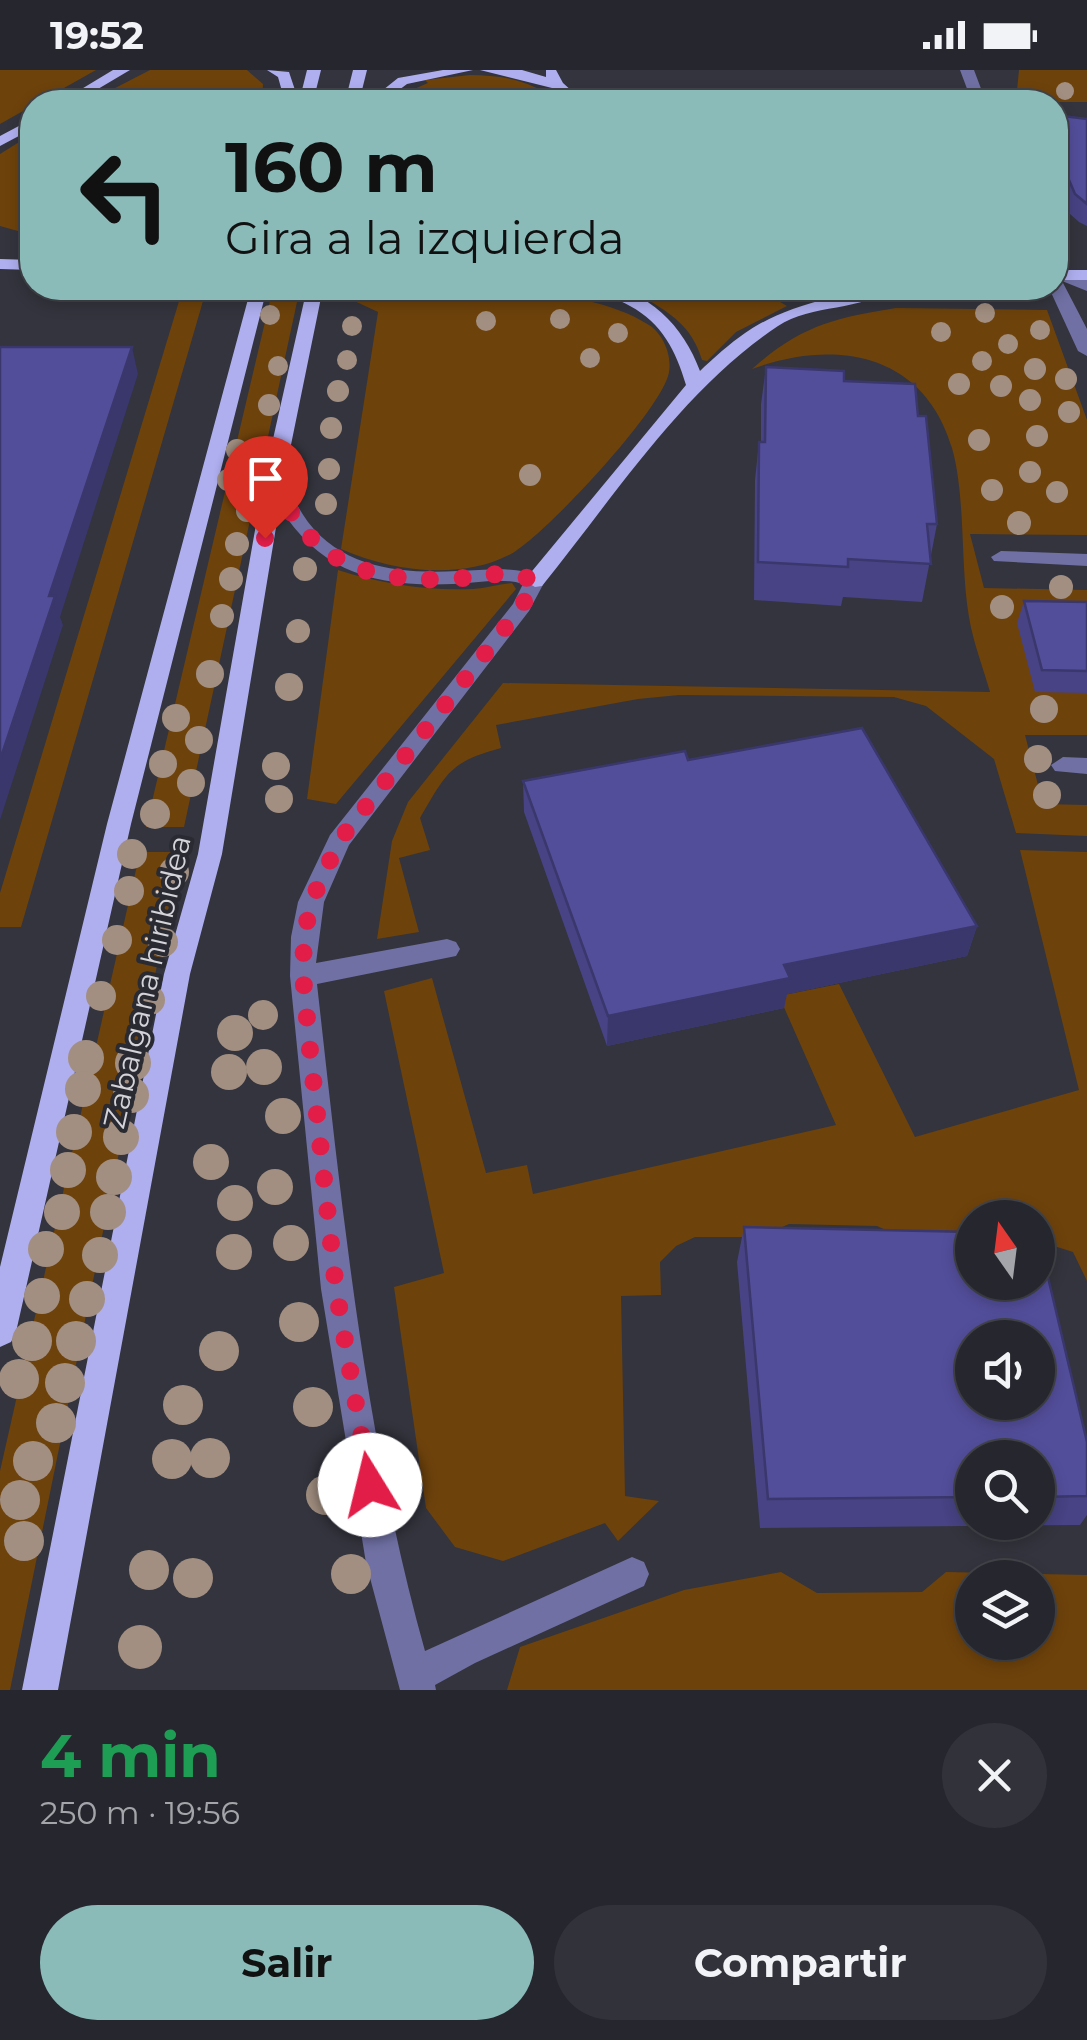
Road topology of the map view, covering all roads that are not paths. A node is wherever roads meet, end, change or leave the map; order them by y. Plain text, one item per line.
1 (274, 70) edge
2 (466, 70) edge
3 (487, 70) edge
4 (547, 70) edge
5 (124, 71) edge
6 (557, 85) junction
7 (90, 90) edge
8 (288, 90) edge
9 (391, 90) edge
10 (563, 90) edge
11 (255, 300) edge
12 (312, 300) edge
13 (627, 300) edge
14 (840, 300) edge
15 (1067, 300) edge
16 (1087, 352) edge
17 (694, 385) junction
18 (274, 479) junction
19 (1001, 556) dead end
20 (1087, 560) edge
21 (535, 581) junction
22 (447, 949) dead end
23 (303, 976) junction
24 (0, 1332) edge
25 (632, 1574) dead end
26 (416, 1683) edge
27 (40, 1690) edge

1 - 8 main road
2 - 9 main road
3 - 6 main road
4 - 6 main road
5 - 7 main road
6 - 10 main road
11 - 24 main road, Zabalgana hiribidea
12 - 18 main road, Zabalgana hiribidea
13 - 17 main road
14 - 17 main road
15 - 16 street
17 - 21 main road
18 - 21 street
18 - 27 main road, Zabalgana hiribidea
19 - 20 street
21 - 23 street
22 - 23 street
23 - 26 street
25 - 26 street

